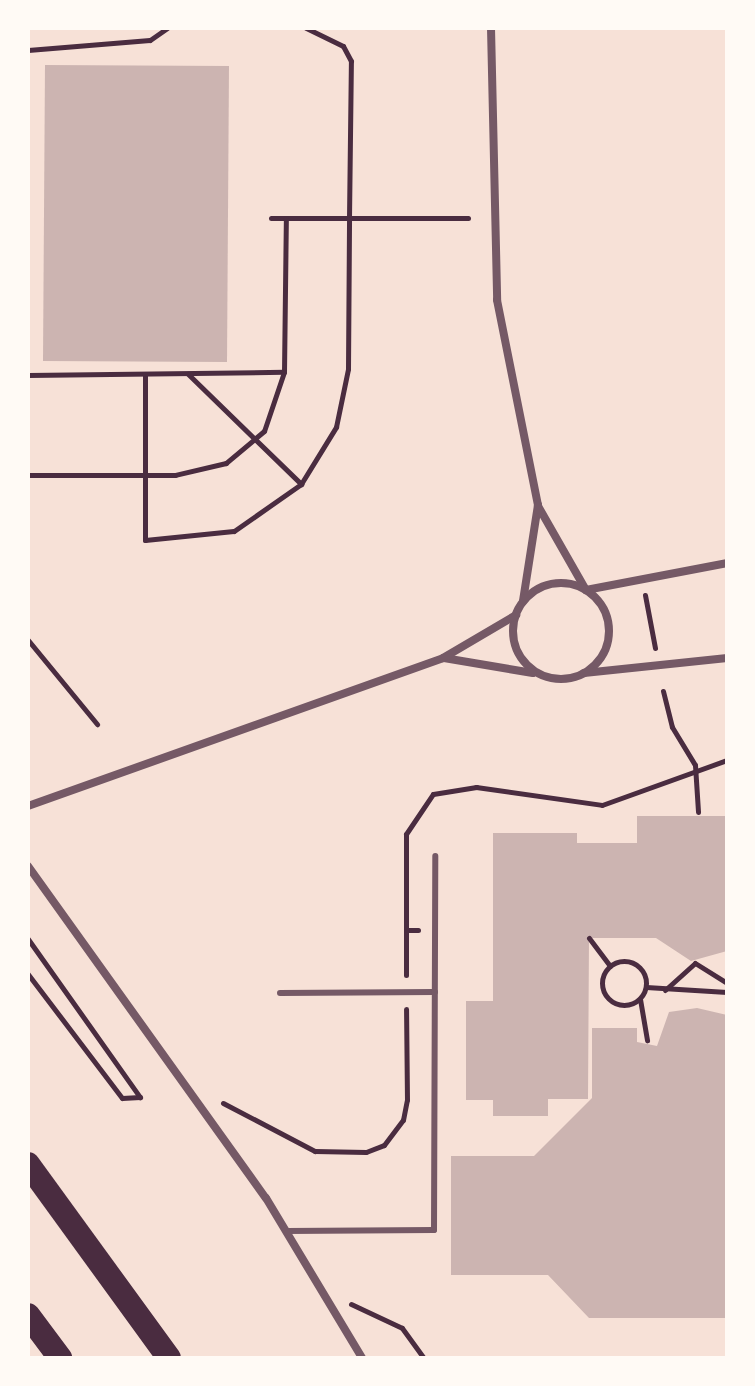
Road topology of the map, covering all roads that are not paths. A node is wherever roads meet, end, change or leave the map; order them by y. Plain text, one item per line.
1 (491, 28) edge
2 (538, 505) junction
3 (727, 563) edge
4 (586, 590) junction
5 (523, 601) junction
6 (516, 615) junction
7 (443, 658) junction
8 (727, 658) edge
9 (583, 673) junction
10 (541, 675) junction
11 (28, 806) edge
12 (435, 856) dead end
13 (28, 866) edge
14 (435, 992) junction
15 (280, 993) dead end
16 (28, 1164) edge
17 (287, 1231) junction
18 (28, 1315) edge
19 (60, 1358) edge
20 (169, 1358) edge
21 (362, 1358) edge

1 - 2 street
2 - 4 street
2 - 5 street
3 - 4 street
4 - 5 street
4 - 9 street
5 - 6 street
6 - 7 street
6 - 10 street
7 - 10 street
7 - 11 street
8 - 9 street
9 - 10 street
12 - 14 lane
13 - 17 street
14 - 15 lane
14 - 17 lane
16 - 20 highway
17 - 21 street
18 - 19 highway

